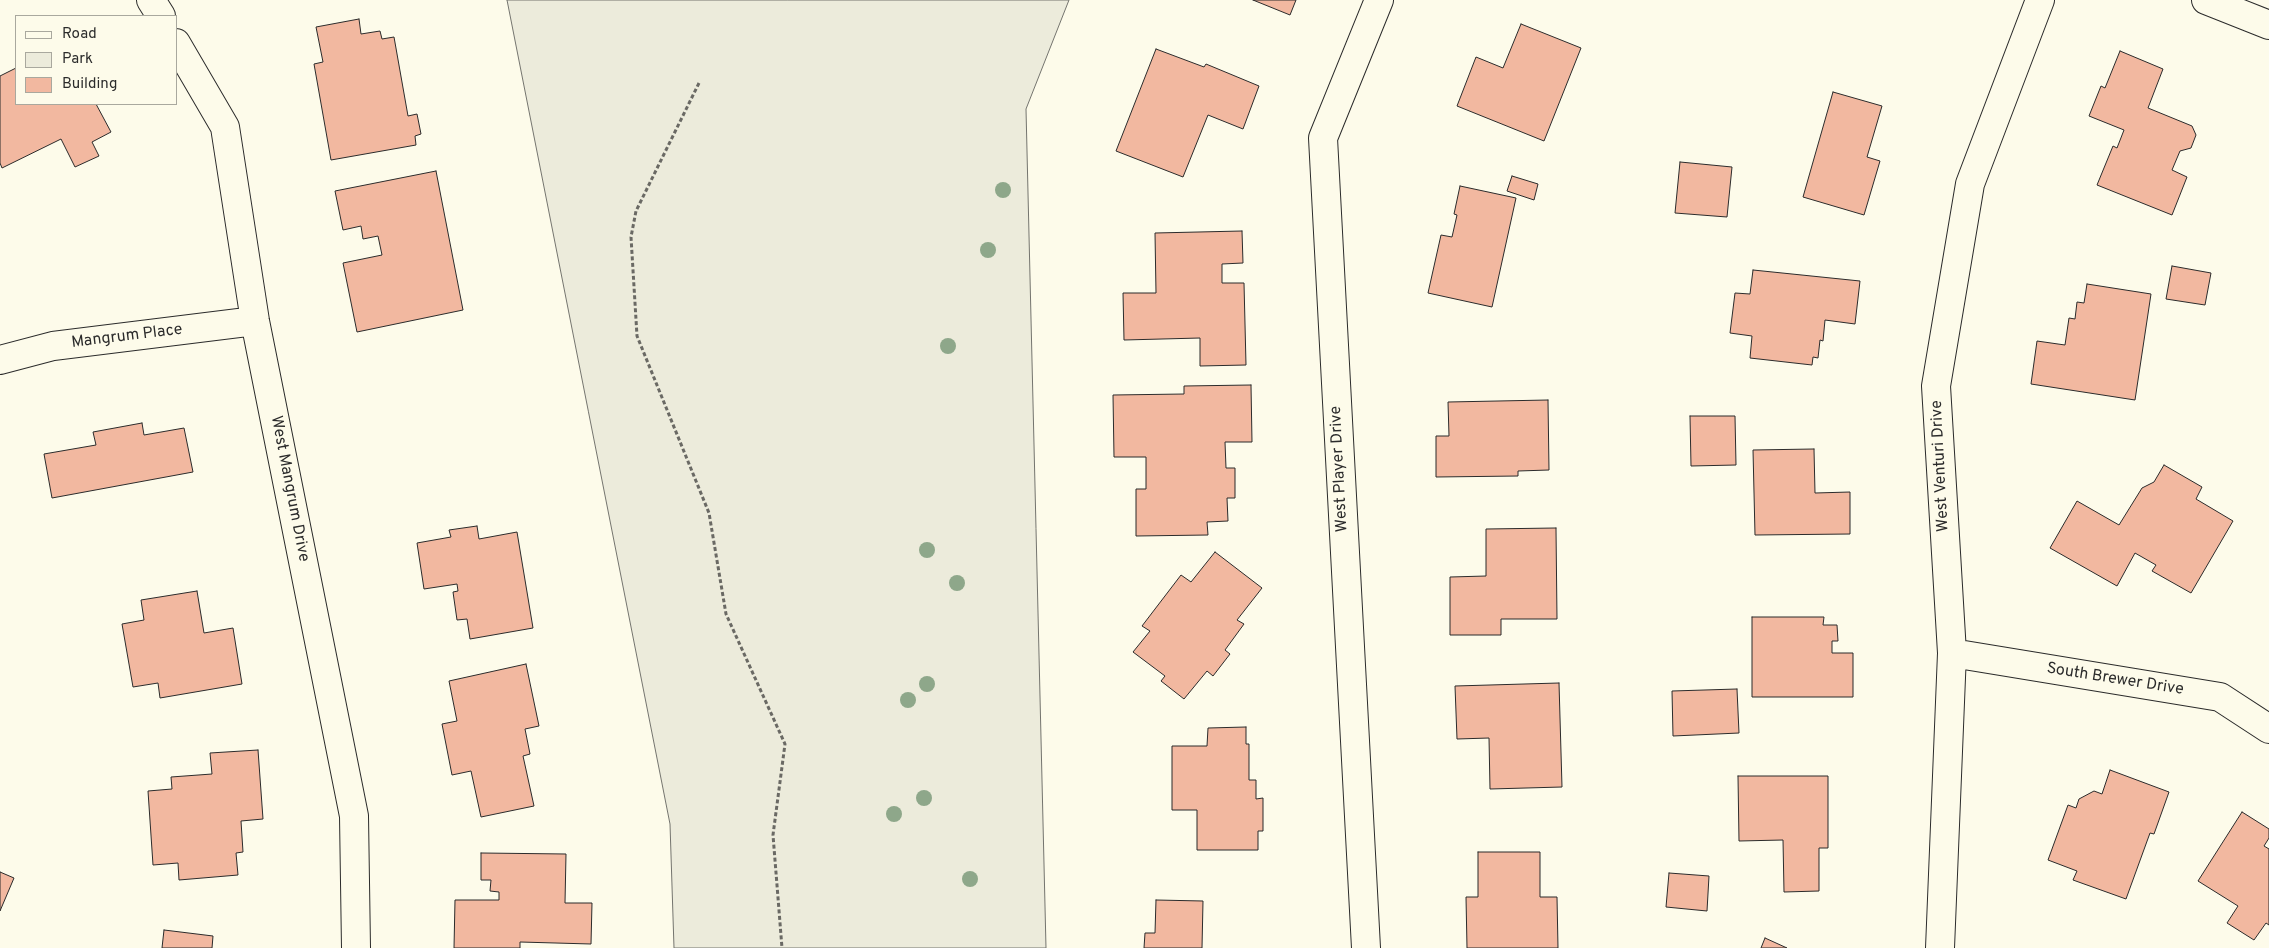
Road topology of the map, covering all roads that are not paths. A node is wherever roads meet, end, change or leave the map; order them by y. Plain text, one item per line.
1 (151, 0) edge
2 (1379, 0) edge
3 (2040, 0) edge
4 (2206, 0) edge
5 (160, 15) edge
6 (2269, 25) edge
7 (178, 46) edge
8 (255, 321) junction
9 (0, 360) edge
10 (1952, 653) junction
11 (2269, 730) edge
12 (356, 948) edge
13 (1366, 948) edge
14 (1940, 948) edge

1 - 5 street
2 - 13 street, West Player Drive
3 - 10 street, West Venturi Drive
4 - 6 street
7 - 8 street, West Mangrum Drive
8 - 9 street, Mangrum Place
8 - 12 street, West Mangrum Drive
10 - 11 street, South Brewer Drive
10 - 14 street, West Venturi Drive

